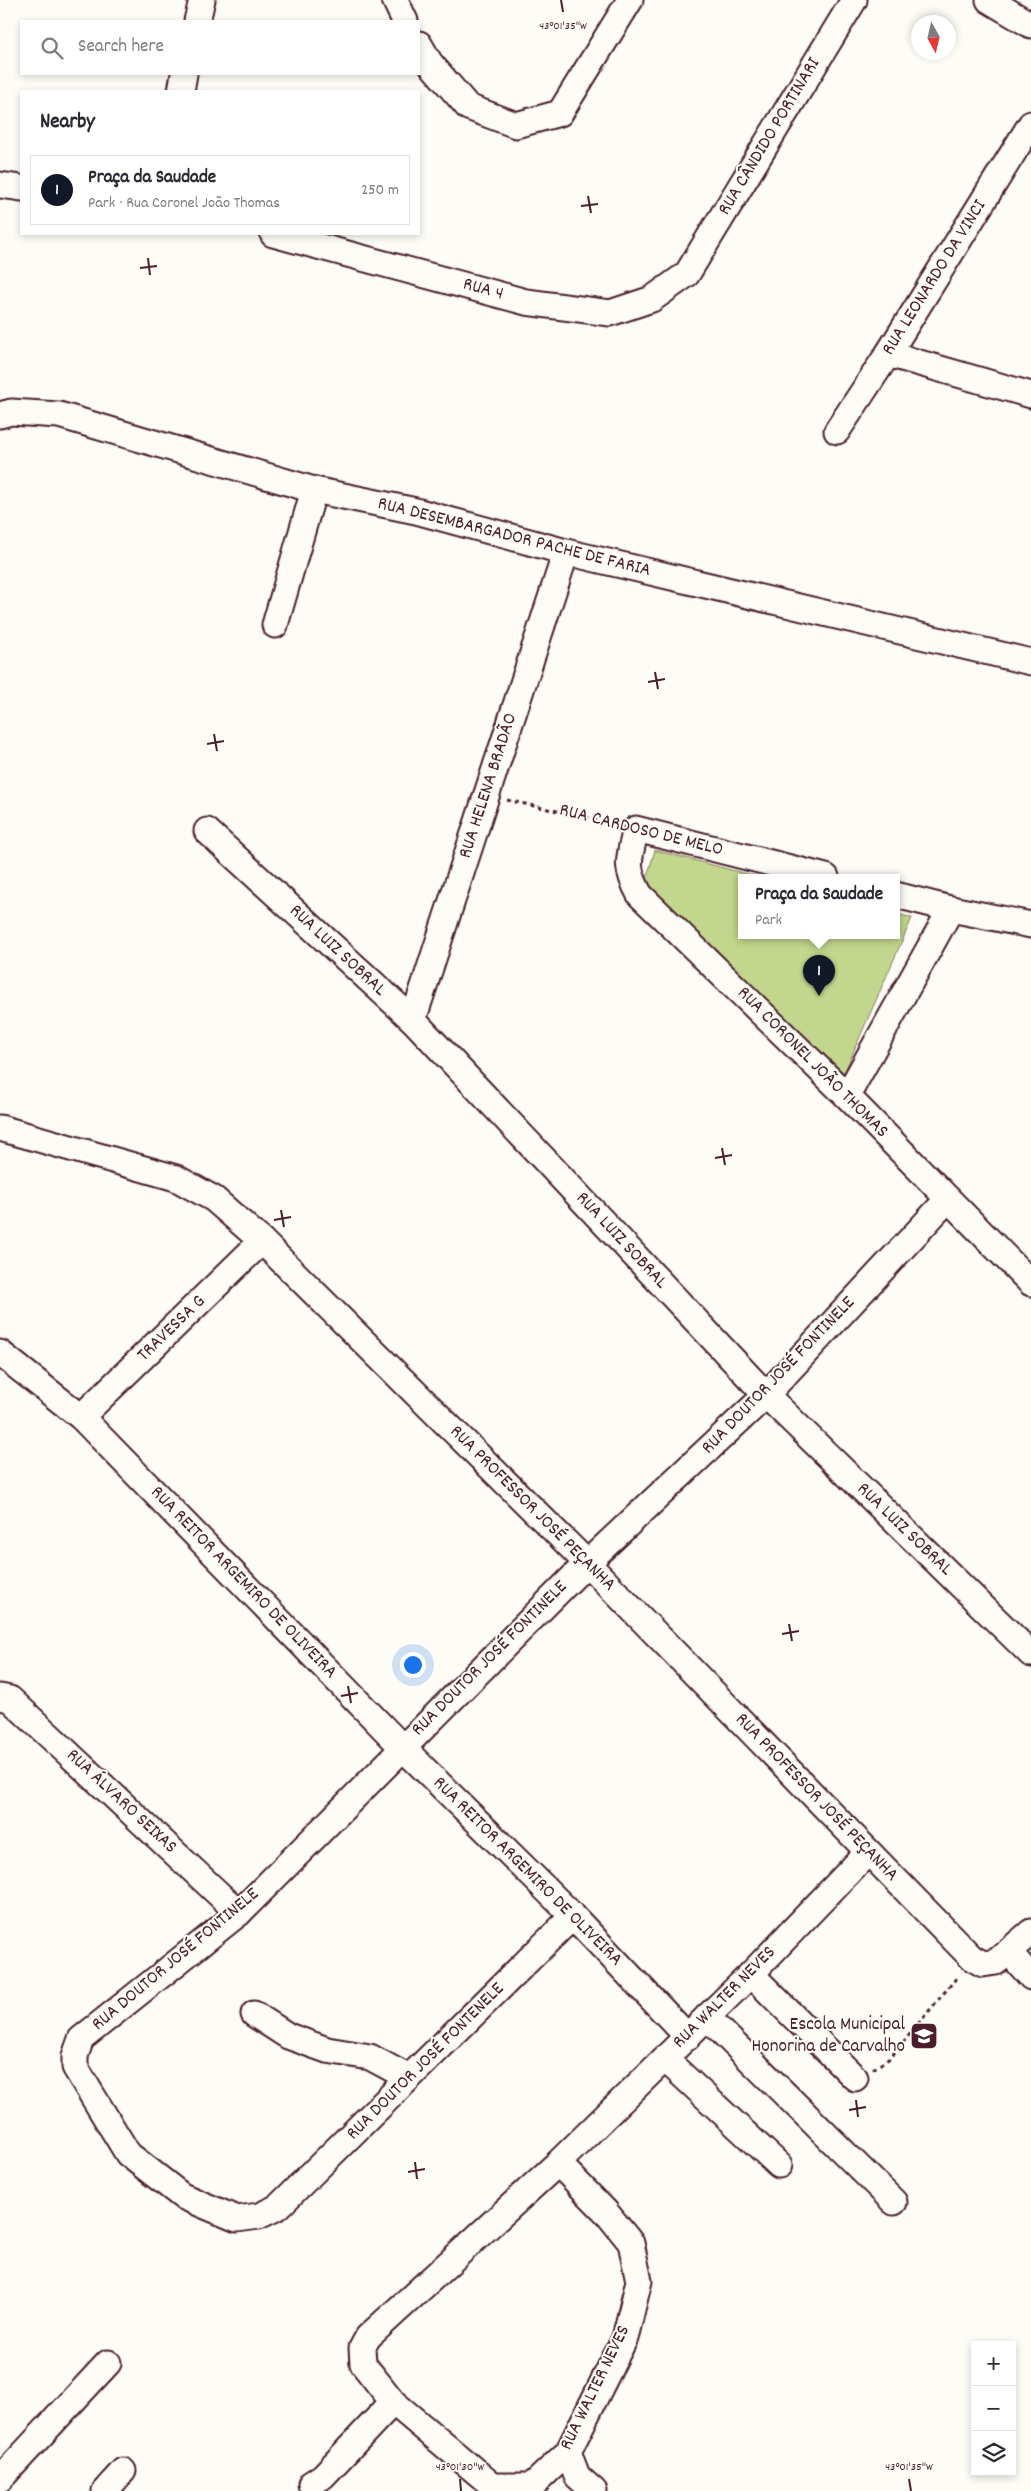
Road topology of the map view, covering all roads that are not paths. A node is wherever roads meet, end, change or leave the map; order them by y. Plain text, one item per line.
1 (202, 0) edge
2 (395, 0) edge
3 (630, 0) edge
4 (854, 0) edge
5 (989, 0) edge
6 (197, 20) edge
7 (405, 20) edge
8 (1031, 25) edge
9 (420, 46) edge
10 (184, 75) edge
11 (181, 90) edge
12 (1031, 124) edge
13 (0, 185) edge
14 (20, 188) edge
15 (277, 235) edge
16 (687, 274) joint
17 (888, 354) junction
18 (1031, 395) edge
19 (0, 415) edge
20 (837, 431) dead end
21 (314, 490) junction
22 (566, 552) junction
23 (275, 625) dead end
24 (1031, 662) edge
25 (636, 829) joint
26 (207, 831) dead end
27 (814, 874) edge
28 (900, 897) edge
29 (951, 910) junction
30 (1031, 925) edge
31 (413, 1020) junction
32 (847, 1096) junction
33 (0, 1128) edge
34 (947, 1200) junction
35 (262, 1241) junction
36 (1031, 1283) edge
37 (0, 1353) edge
38 (766, 1395) junction
39 (81, 1417) junction
40 (587, 1563) junction
41 (1031, 1654) edge
42 (0, 1697) edge
43 (402, 1747) junction
44 (868, 1852) junction
45 (239, 1913) junction
46 (573, 1916) junction
47 (1031, 1932) edge
48 (1009, 1952) junction
49 (751, 1974) junction
50 (1031, 1977) edge
51 (254, 2014) dead end
52 (707, 2017) junction
53 (688, 2037) junction
54 (665, 2059) junction
55 (409, 2078) junction
56 (855, 2078) road end
57 (558, 2164) junction
58 (779, 2165) dead end
59 (894, 2202) dead end
60 (278, 2207) joint
61 (108, 2363) dead end
62 (393, 2402) junction
63 (568, 2452) junction
64 (123, 2471) dead end
65 (0, 2479) edge
66 (311, 2484) dead end
67 (105, 2491) edge
68 (594, 2491) edge

1 - 6 street
2 - 7 street
3 - 9 street
4 - 16 street, RUA CÂNDIDO PORTINARI
5 - 8 street
10 - 11 street
12 - 17 street, RUA LEONARDO DA VINCI
13 - 14 street
15 - 16 street, RUA 4
17 - 18 street
17 - 20 street, RUA LEONARDO DA VINCI
19 - 21 street, RUA DESEMBARGADOR PACHE DE FARIA
21 - 22 street, RUA DESEMBARGADOR PACHE DE FARIA
21 - 23 street
22 - 24 street, RUA DESEMBARGADOR PACHE DE FARIA
22 - 31 street, RUA HELENA BRADÃO
25 - 27 street, RUA CARDOSO DE MELO
25 - 32 street, RUA CORONEL JOÃO THOMAS
26 - 31 street, RUA LUIZ SOBRAL
28 - 29 street
29 - 30 street
29 - 32 street
31 - 38 street, RUA LUIZ SOBRAL
32 - 34 street, RUA CORONEL JOÃO THOMAS
33 - 35 street, RUA PROFESSOR JOSÉ PEÇANHA
34 - 36 street, RUA CORONEL JOÃO THOMAS
34 - 38 street, RUA DOUTOR JOSÉ FONTINELE
35 - 39 street, TRAVESSA G
35 - 40 street, RUA PROFESSOR JOSÉ PEÇANHA
37 - 39 street, RUA REITOR ARGEMIRO DE OLIVEIRA
38 - 40 street, RUA DOUTOR JOSÉ FONTINELE
38 - 41 street, RUA LUIZ SOBRAL
39 - 43 street, RUA REITOR ARGEMIRO DE OLIVEIRA
40 - 43 street, RUA DOUTOR JOSÉ FONTINELE
40 - 44 street, RUA PROFESSOR JOSÉ PEÇANHA
42 - 45 street, RUA ÁLVARO SEIXAS
43 - 45 street, RUA DOUTOR JOSÉ FONTINELE
43 - 46 street, RUA REITOR ARGEMIRO DE OLIVEIRA
44 - 48 street, RUA PROFESSOR JOSÉ PEÇANHA
44 - 49 street, RUA WALTER NEVES
45 - 60 street, RUA DOUTOR JOSÉ FONTINELE
46 - 53 street, RUA REITOR ARGEMIRO DE OLIVEIRA
46 - 55 street, RUA DOUTOR JOSÉ FONTENELE
47 - 48 street
48 - 50 street
49 - 52 street, RUA WALTER NEVES
49 - 56 street
51 - 55 street
52 - 53 street, RUA WALTER NEVES
52 - 59 street
53 - 54 street, RUA WALTER NEVES
54 - 57 street, RUA WALTER NEVES
54 - 58 street
55 - 60 street, RUA DOUTOR JOSÉ FONTENELE
57 - 62 street, RUA WALTER NEVES
57 - 63 street, RUA WALTER NEVES
61 - 65 street
62 - 63 street, RUA WALTER NEVES
62 - 66 street
63 - 68 street
64 - 67 street

